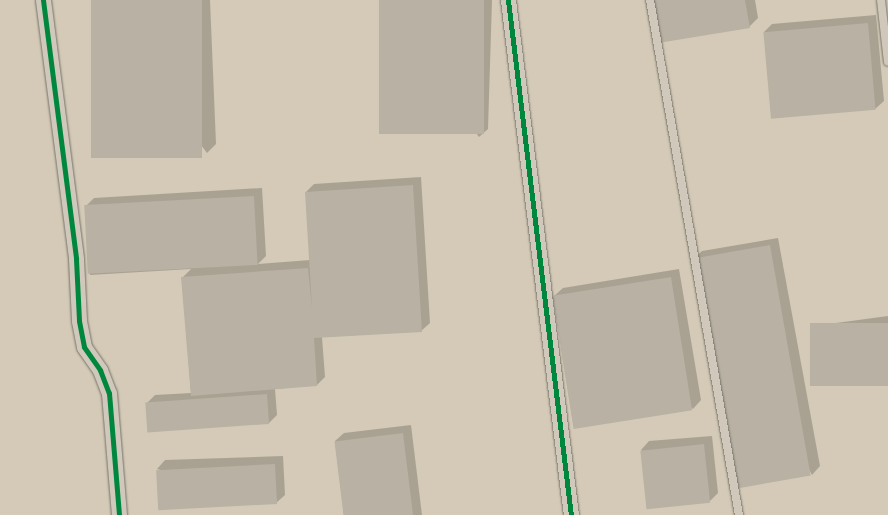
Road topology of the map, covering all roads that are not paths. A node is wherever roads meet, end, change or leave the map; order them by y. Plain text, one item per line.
1 (43, 0) edge
2 (508, 0) edge
3 (650, 0) edge
4 (881, 0) edge
5 (888, 62) edge
6 (119, 515) edge
7 (571, 515) edge
8 (739, 515) edge

1 - 6 street
2 - 7 street
3 - 8 lane
4 - 5 lane

